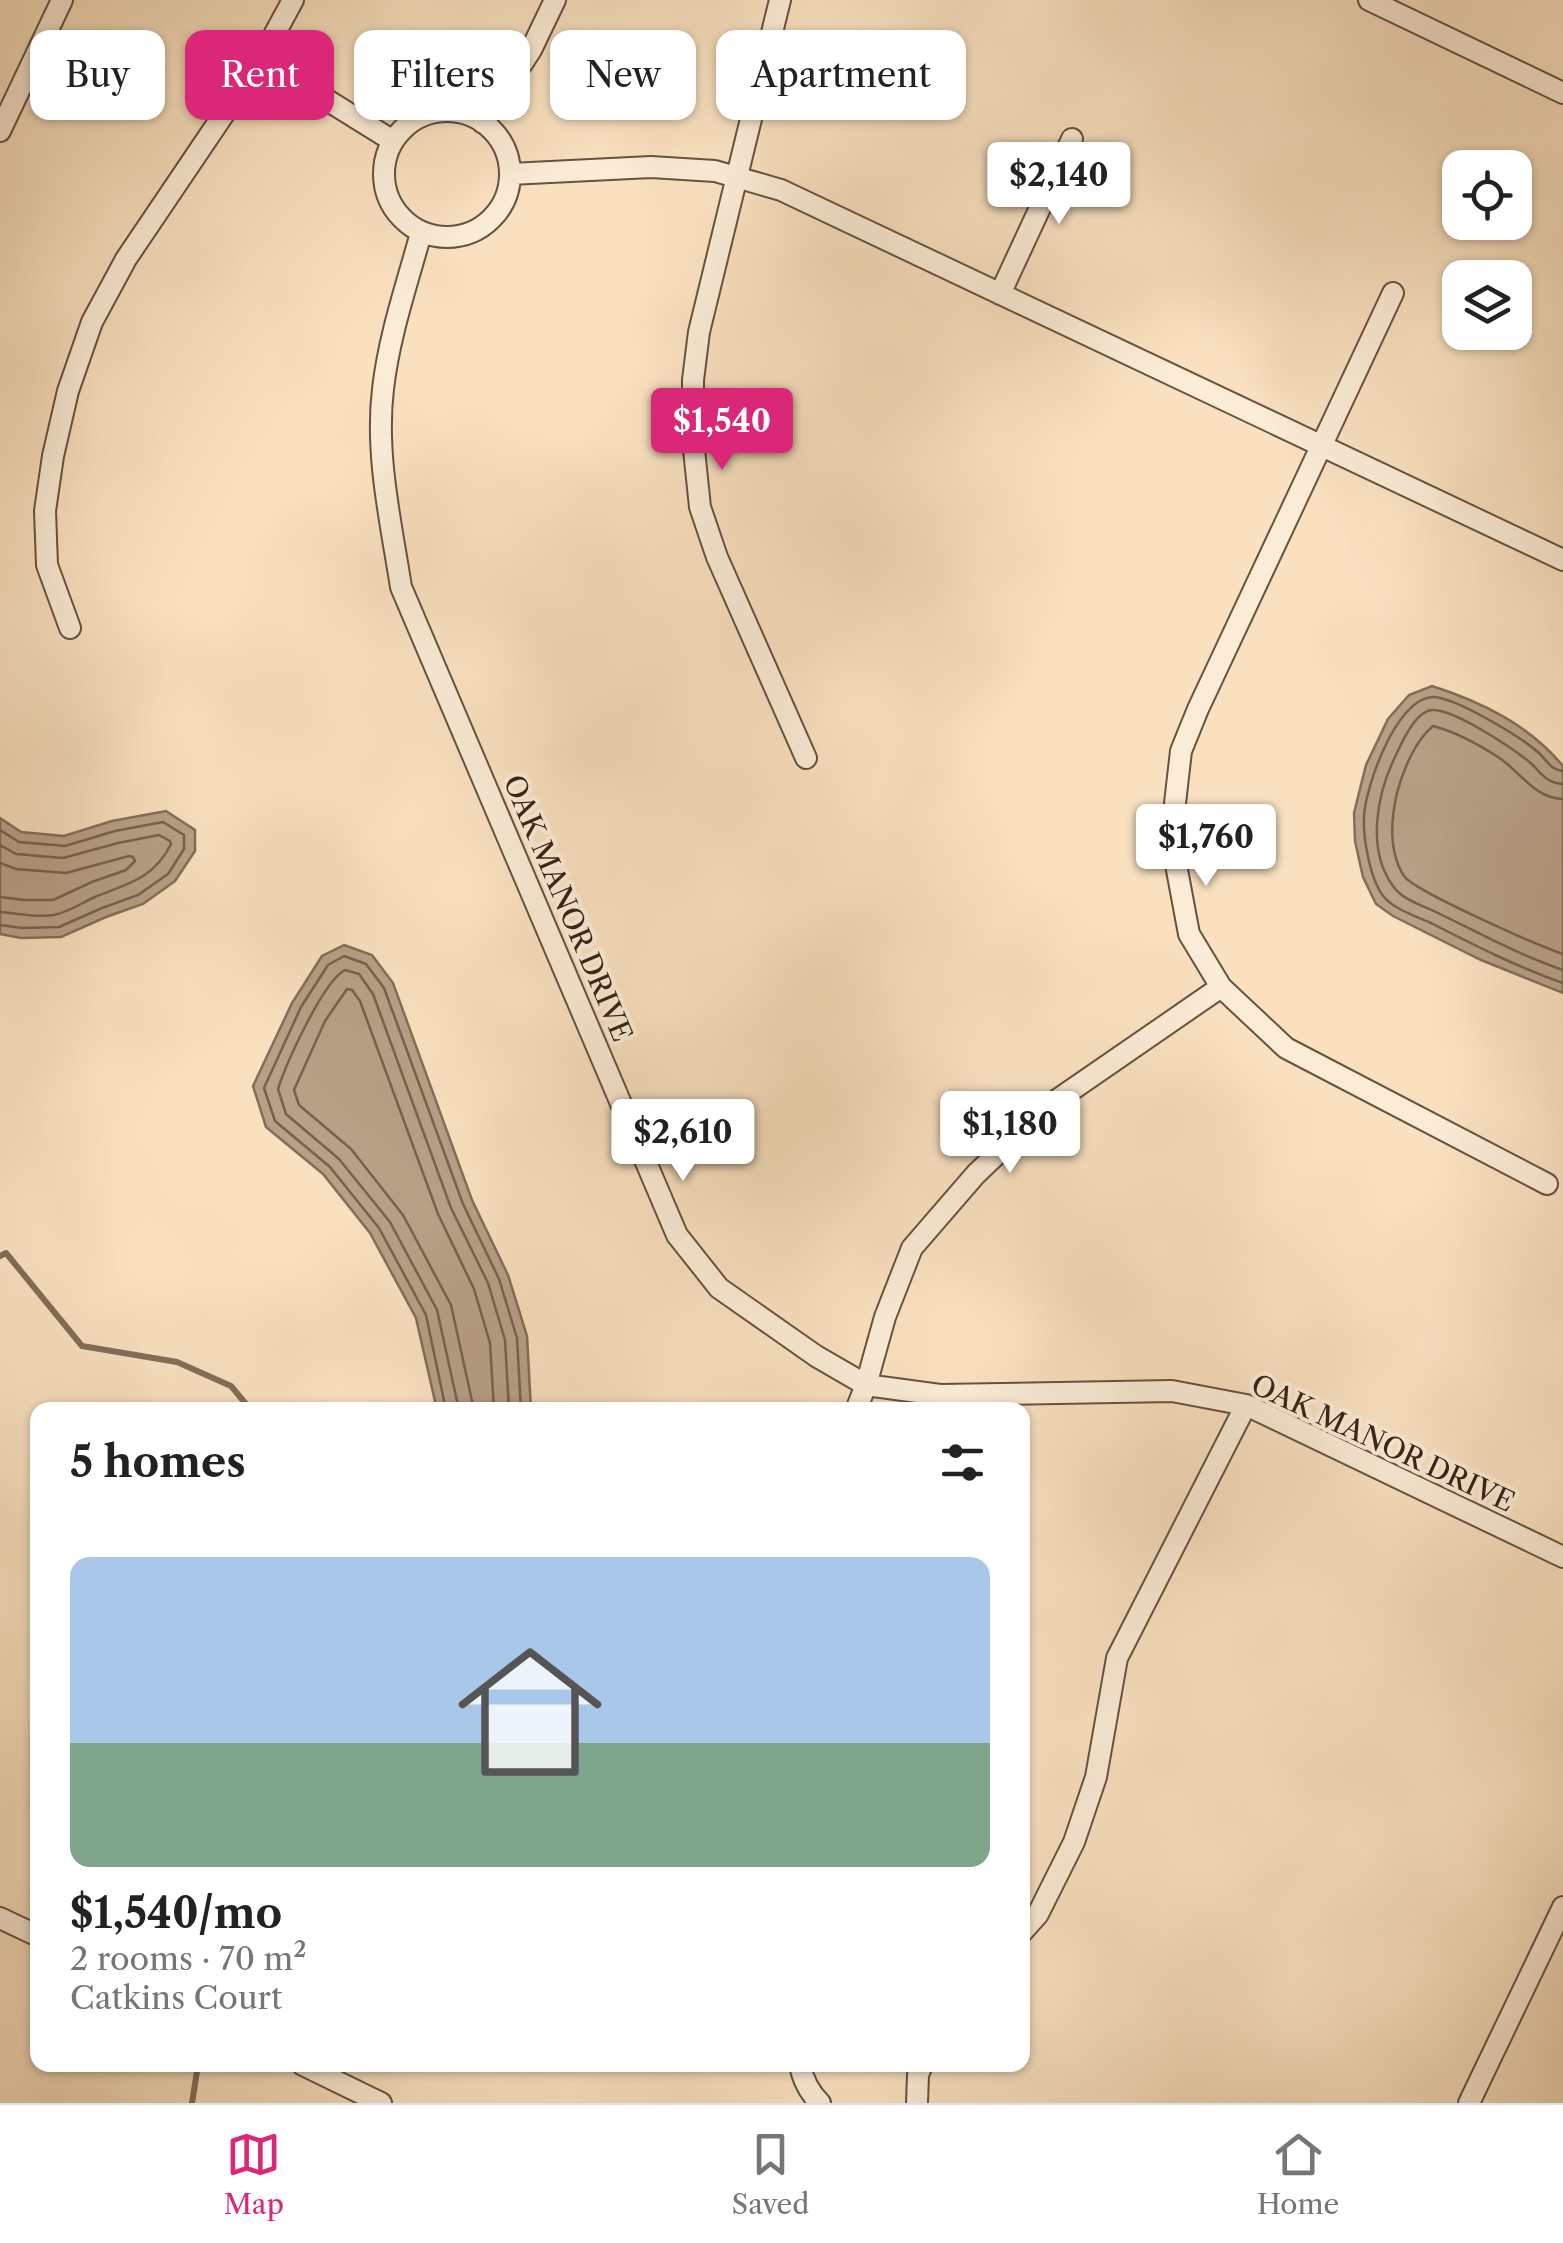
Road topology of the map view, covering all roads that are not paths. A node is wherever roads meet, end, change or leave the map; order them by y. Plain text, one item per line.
1 (62, 0) edge
2 (293, 0) edge
3 (554, 0) edge
4 (780, 0) edge
5 (1369, 0) edge
6 (276, 30) edge
7 (1563, 93) edge
8 (334, 105) edge
9 (219, 120) edge
10 (483, 123) junction
11 (0, 131) edge
12 (1072, 139) dead end
13 (393, 141) junction
14 (510, 174) junction
15 (738, 177) junction
16 (421, 233) junction
17 (1392, 293) dead end
18 (1000, 294) junction
19 (1322, 447) junction
20 (1563, 560) edge
21 (70, 628) dead end
22 (806, 758) dead end
23 (1221, 987) junction
24 (1547, 1184) dead end
25 (866, 1385) junction
26 (859, 1402) edge
27 (1246, 1405) junction
28 (1563, 1557) edge
29 (1563, 1906) edge
30 (0, 1918) edge
31 (1030, 1923) edge
32 (30, 1932) edge
33 (317, 2072) edge
34 (801, 2072) edge
35 (919, 2072) edge
36 (381, 2103) edge
37 (820, 2103) edge
38 (917, 2103) edge
39 (1469, 2103) edge

1 - 11 street
2 - 6 street
3 - 10 street
4 - 15 street
5 - 7 street
8 - 13 street
9 - 21 street
10 - 13 street
10 - 14 street
12 - 18 street
13 - 16 street
14 - 15 street
14 - 16 street
15 - 18 street
15 - 22 street
16 - 25 street, OAK MANOR DRIVE
17 - 19 street
18 - 19 street
19 - 20 street
19 - 23 street
23 - 24 street
23 - 25 street
25 - 26 street
25 - 27 street, OAK MANOR DRIVE
27 - 28 street, OAK MANOR DRIVE
27 - 31 street
29 - 39 street
30 - 32 street
33 - 36 street
34 - 37 street
35 - 38 street

